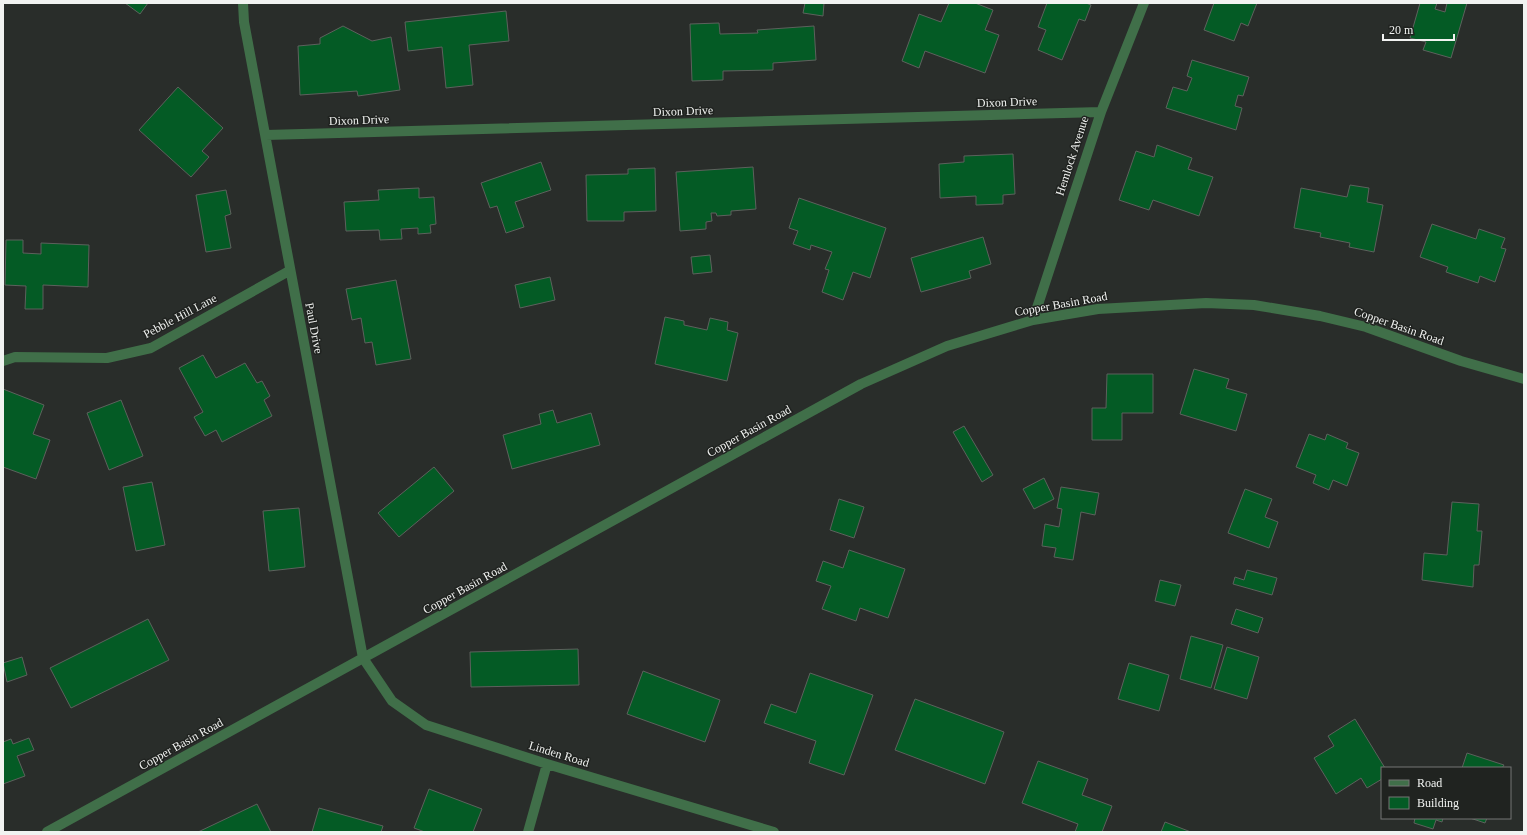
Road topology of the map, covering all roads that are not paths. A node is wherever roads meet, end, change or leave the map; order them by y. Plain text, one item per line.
1 (243, 3) edge
2 (1144, 3) edge
3 (1100, 112) junction
4 (266, 135) junction
5 (289, 272) junction
6 (1033, 320) junction
7 (3, 361) edge
8 (1524, 379) edge
9 (363, 658) junction
10 (547, 764) junction
11 (47, 832) edge
12 (528, 832) edge
13 (774, 832) edge

1 - 4 street, Paul Drive
2 - 3 street, Hemlock Avenue
3 - 4 street, Dixon Drive
3 - 6 street, Hemlock Avenue
4 - 5 street, Paul Drive
5 - 7 street, Pebble Hill Lane
5 - 9 street, Paul Drive
6 - 8 street, Copper Basin Road
6 - 9 street, Copper Basin Road
9 - 10 street, Linden Road
9 - 11 street, Copper Basin Road
10 - 12 street
10 - 13 street, Linden Road

